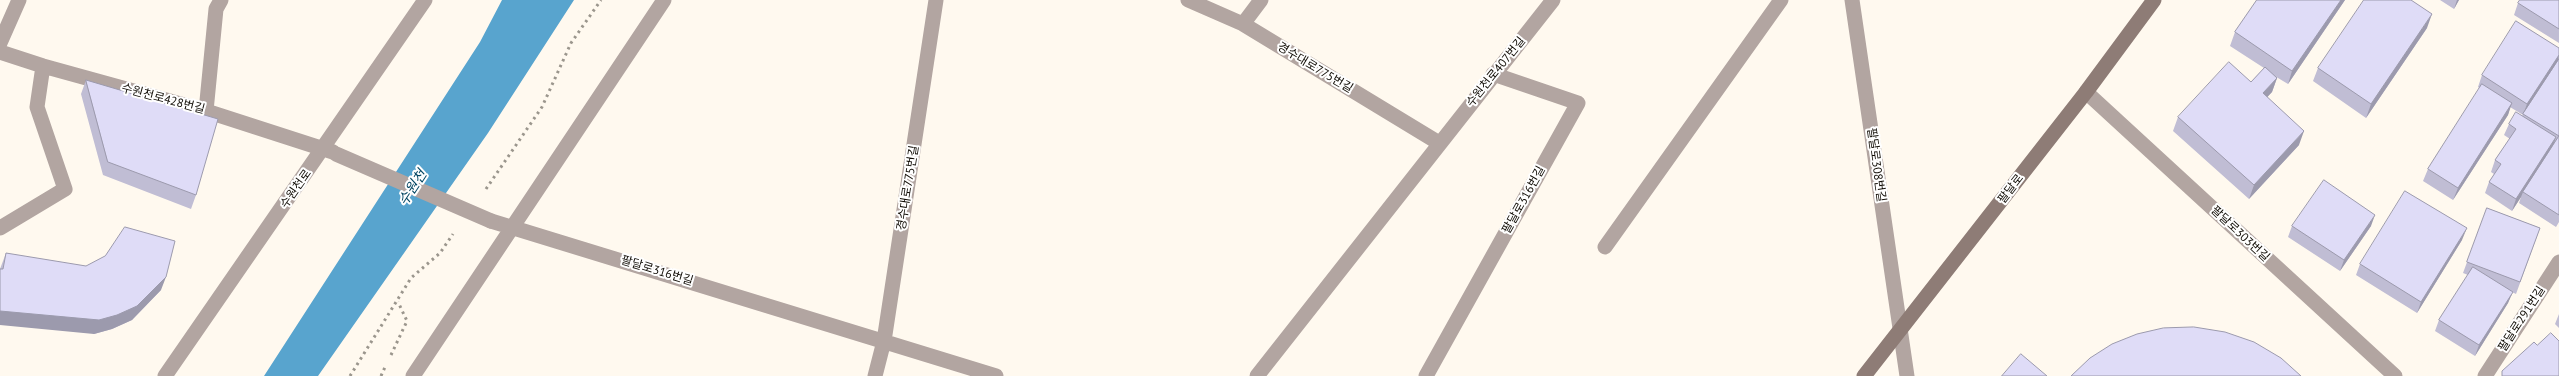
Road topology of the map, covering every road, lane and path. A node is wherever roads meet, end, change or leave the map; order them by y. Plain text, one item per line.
1 (19, 0) edge
2 (221, 0) edge
3 (425, 0) edge
4 (664, 0) edge
5 (936, 0) edge
6 (1188, 0) edge
7 (1262, 0) edge
8 (1553, 0) edge
9 (1781, 0) edge
10 (1852, 0) edge
11 (2154, 0) edge
12 (1243, 24) junction
13 (0, 43) edge
14 (0, 52) edge
15 (43, 66) junction
16 (1493, 74) junction
17 (2086, 92) junction
18 (206, 111) junction
19 (1439, 143) junction
20 (330, 151) junction
21 (512, 226) junction
22 (0, 228) edge
23 (1606, 246) dead end
24 (2559, 262) edge
25 (397, 301) dead end
26 (1900, 331) junction
27 (884, 341) junction
28 (165, 376) edge
29 (381, 376) edge
30 (413, 376) edge
31 (875, 376) edge
32 (996, 376) edge
33 (1257, 376) edge
34 (1426, 376) edge
35 (1864, 376) edge
36 (1907, 376) edge
37 (2395, 376) edge
38 (2485, 376) edge

1 - 13 street
2 - 18 street
3 - 20 street, 수원천로
4 - 21 street
5 - 27 street, 경수대로775번길
6 - 12 street, 경수대로775번길
7 - 12 street
8 - 16 street, 수원천로407번길
9 - 23 street
10 - 26 street, 팔달로308번길
11 - 17 main road, 팔달로
12 - 19 street, 경수대로775번길
14 - 15 street, 수원천로428번길
15 - 18 street, 수원천로428번길
15 - 22 street
16 - 19 street, 수원천로407번길
16 - 34 street, 팔달로316번길
17 - 26 main road, 팔달로
17 - 37 street, 팔달로303번길
18 - 20 street, 수원천로428번길
19 - 33 street
20 - 21 street, 팔달로316번길, bridge
20 - 28 street, 수원천로
21 - 27 street, 팔달로316번길
21 - 30 street
24 - 38 street, 팔달로291번길
25 - 29 path
26 - 35 main road, 팔달로
26 - 36 street, 팔달로308번길
27 - 31 street, 경수대로775번길
27 - 32 street, 팔달로316번길

